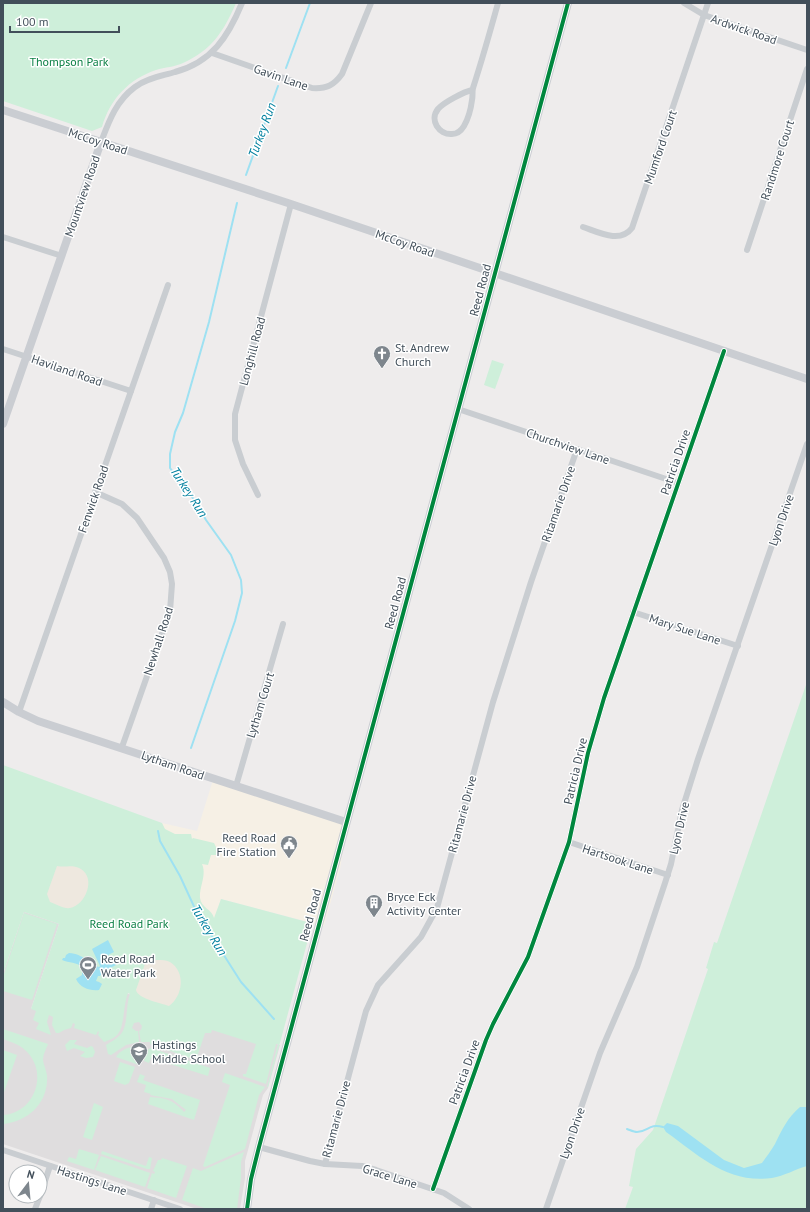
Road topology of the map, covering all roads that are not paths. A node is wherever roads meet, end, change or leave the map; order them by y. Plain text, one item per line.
1 (242, 3) edge
2 (371, 3) edge
3 (498, 3) edge
4 (568, 3) edge
5 (684, 3) edge
6 (708, 3) edge
7 (704, 15) junction
8 (807, 50) edge
9 (212, 53) junction
10 (807, 69) edge
11 (472, 90) junction
12 (3, 110) edge
13 (101, 142) junction
14 (291, 204) junction
15 (583, 227) dead end
16 (3, 237) edge
17 (747, 250) dead end
18 (62, 256) junction
19 (495, 274) junction
20 (168, 285) dead end
21 (3, 348) edge
22 (724, 351) junction
23 (27, 356) junction
24 (807, 379) edge
25 (130, 391) junction
26 (458, 409) junction
27 (3, 424) edge
28 (807, 444) edge
29 (577, 449) junction
30 (678, 483) junction
31 (95, 492) junction
32 (258, 495) dead end
33 (633, 612) junction
34 (284, 624) dead end
35 (738, 646) junction
36 (3, 702) edge
37 (19, 712) junction
38 (122, 747) junction
39 (236, 786) junction
40 (346, 822) junction
41 (568, 842) junction
42 (668, 875) junction
43 (259, 1146) junction
44 (3, 1150) edge
45 (325, 1164) junction
46 (50, 1166) junction
47 (48, 1172) edge
48 (433, 1189) junction
49 (154, 1200) junction
50 (151, 1209) edge
51 (180, 1209) edge
52 (247, 1209) edge
53 (469, 1209) edge
54 (546, 1209) edge

1 - 9 street, Mountview Road
2 - 9 street, Gavin Lane
3 - 11 street
4 - 19 main road, Reed Road
5 - 7 street, Ardwick Road
6 - 7 street, Mumford Court
7 - 8 street, Ardwick Road
7 - 15 street, Mumford Court
9 - 13 street, Mountview Road
10 - 17 street, Randmore Court
11 - 11 street
12 - 13 main road, McCoy Road
13 - 14 main road, McCoy Road
13 - 18 main road, Mountview Road
14 - 19 main road, McCoy Road
14 - 32 street, Longhill Road
16 - 18 street
18 - 23 main road, Mountview Road
19 - 22 main road, McCoy Road
19 - 26 main road, Reed Road
20 - 25 street, Fenwick Road
21 - 23 street, Haviland Road
22 - 24 main road, McCoy Road
22 - 30 street, Patricia Drive
23 - 25 street, Haviland Road
23 - 27 main road, Mountview Road
25 - 31 street, Fenwick Road
26 - 29 street, Churchview Lane
26 - 40 main road, Reed Road
28 - 35 street, Lyon Drive
29 - 30 street, Churchview Lane
29 - 45 street, Ritamarie Drive
30 - 33 street, Patricia Drive
31 - 37 street, Fenwick Road
31 - 38 street, Newhall Road
33 - 35 street, Mary Sue Lane
33 - 41 street, Patricia Drive
34 - 39 street, Lytham Court
35 - 42 street, Lyon Drive
36 - 37 main road, Lytham Road
37 - 38 main road, Lytham Road
38 - 39 main road, Lytham Road
39 - 40 main road, Lytham Road
40 - 43 main road, Reed Road
41 - 42 street, Hartsook Lane
41 - 48 street, Patricia Drive
42 - 54 street, Lyon Drive
43 - 45 street, Grace Lane
43 - 52 main road, Reed Road
44 - 46 street, Hastings Lane
45 - 48 street, Grace Lane
46 - 47 street
46 - 49 street, Hastings Lane
48 - 53 street, Grace Lane
49 - 50 street
49 - 51 street, Hastings Lane

